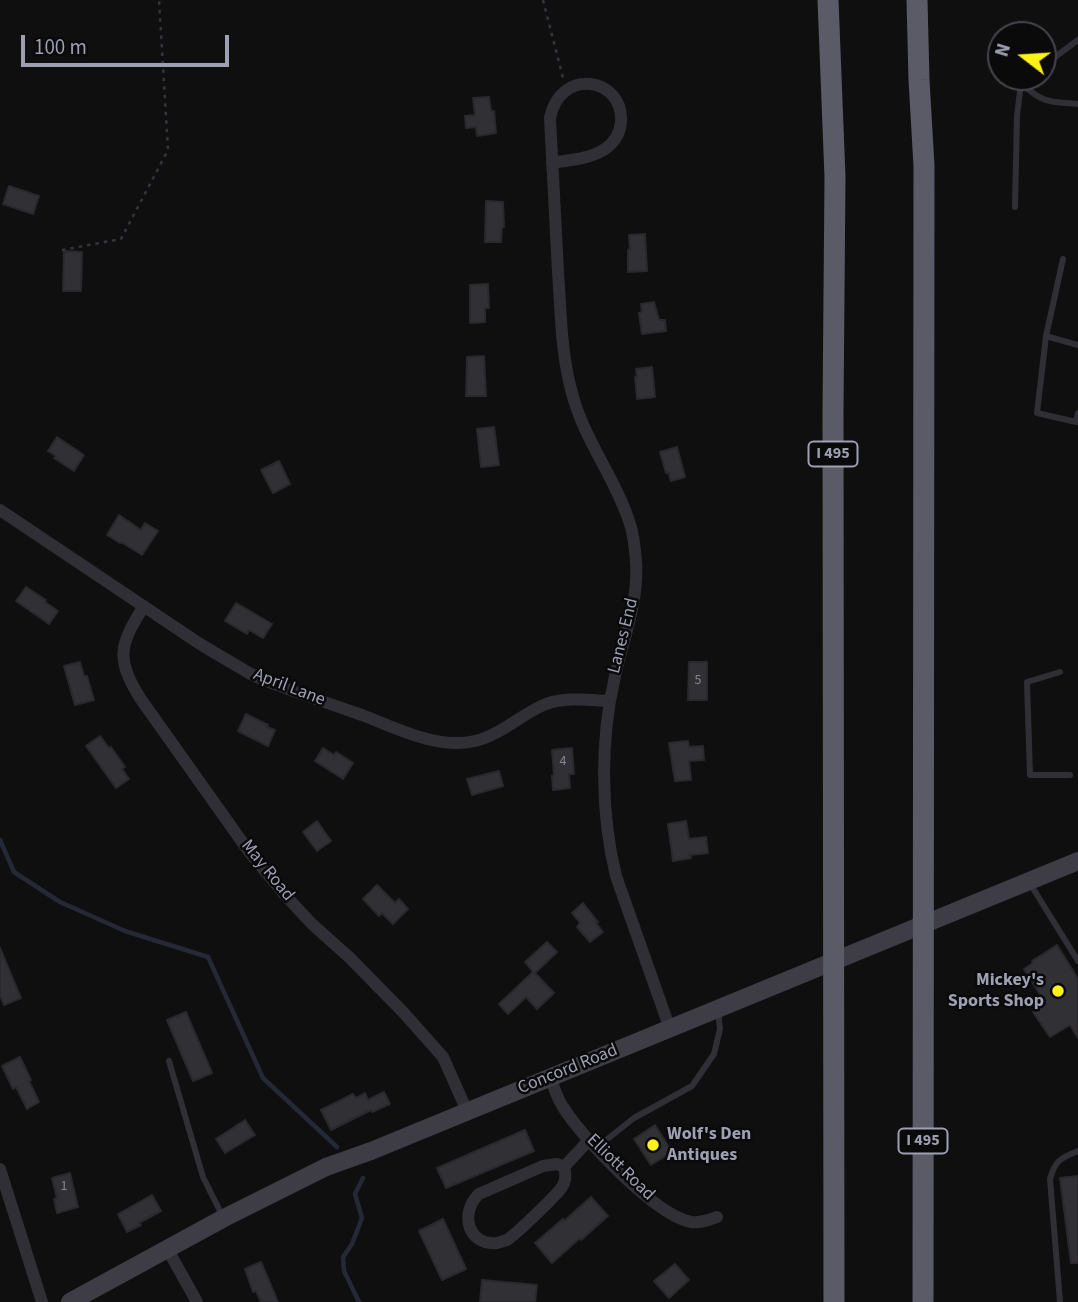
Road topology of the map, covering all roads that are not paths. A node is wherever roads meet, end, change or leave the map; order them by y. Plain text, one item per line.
1 (828, 0) edge
2 (917, 0) edge
3 (1078, 40) edge
4 (1057, 56) edge
5 (1020, 91) edge
6 (1030, 91) edge
7 (1078, 104) edge
8 (552, 163) junction
9 (1015, 207) dead end
10 (1063, 259) dead end
11 (1046, 336) junction
12 (1078, 345) edge
13 (1078, 413) edge
14 (0, 510) edge
15 (144, 606) junction
16 (1060, 673) dead end
17 (610, 701) junction
18 (1070, 775) dead end
19 (1078, 861) edge
20 (1028, 881) junction
21 (1078, 961) edge
22 (718, 1009) junction
23 (670, 1029) junction
24 (169, 1061) dead end
25 (550, 1077) junction
26 (467, 1111) junction
27 (593, 1144) junction
28 (1078, 1151) edge
29 (564, 1167) junction
30 (0, 1169) edge
31 (717, 1217) dead end
32 (224, 1218) junction
33 (168, 1250) junction
34 (42, 1302) edge
35 (70, 1302) edge
36 (197, 1302) edge
37 (834, 1302) edge
38 (923, 1302) edge
39 (1060, 1302) edge

1 - 37 highway, I 495
2 - 38 highway, I 495
3 - 4 lane
5 - 9 lane
6 - 7 lane
8 - 8 street, Lanes End
8 - 17 street, Lanes End
10 - 11 lane
11 - 12 lane
11 - 13 lane
14 - 15 street, April Lane
15 - 17 street, April Lane
15 - 26 street, May Road
16 - 18 lane
17 - 23 street, Lanes End
19 - 20 main road, Concord Road
20 - 21 lane
20 - 22 main road, Concord Road
22 - 23 main road, Concord Road
22 - 27 lane
23 - 25 main road, Concord Road
24 - 32 lane
25 - 26 main road, Concord Road
25 - 27 street, Elliott Road
26 - 32 main road, Concord Road
27 - 29 street
27 - 31 street, Elliott Road
28 - 39 lane
29 - 29 street
30 - 34 street
32 - 33 main road, Concord Road
33 - 35 main road, Concord Road
33 - 36 street

